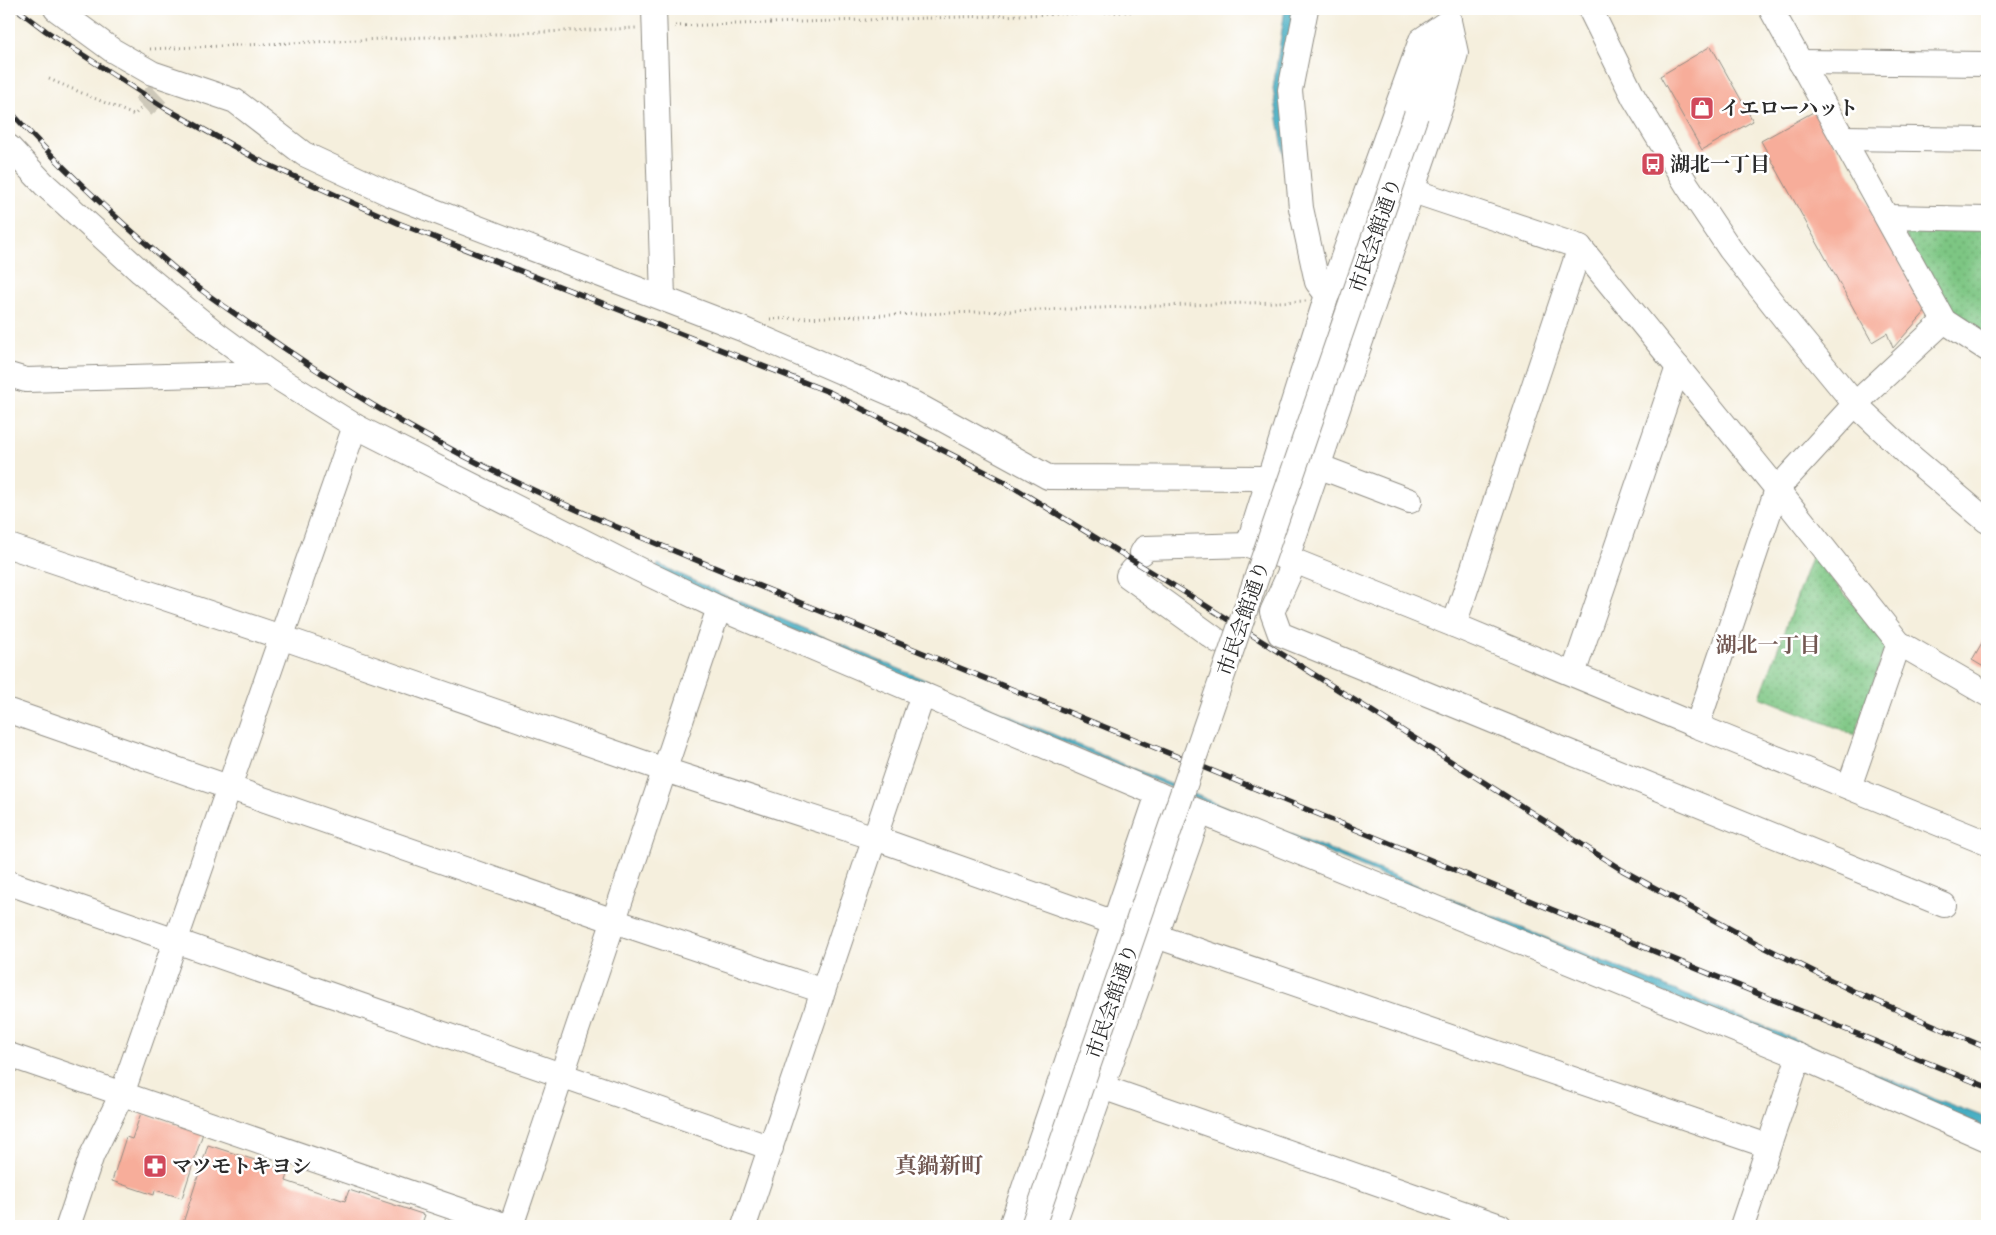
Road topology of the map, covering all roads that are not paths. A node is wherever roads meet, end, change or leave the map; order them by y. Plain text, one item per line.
1 (56, 9) edge
2 (654, 9) edge
3 (1306, 9) edge
4 (1590, 9) edge
5 (1771, 9) edge
6 (1450, 15) edge
7 (1800, 62) junction
8 (1987, 64) edge
9 (1843, 138) junction
10 (1987, 140) edge
11 (9, 147) edge
12 (1413, 191) junction
13 (1888, 217) junction
14 (1987, 219) edge
15 (1580, 247) junction
16 (664, 298) junction
17 (1326, 298) junction
18 (1944, 321) junction
19 (1987, 349) edge
20 (1678, 367) junction
21 (270, 373) junction
22 (9, 374) edge
23 (1855, 404) junction
24 (355, 426) junction
25 (1318, 466) junction
26 (1269, 478) junction
27 (1777, 489) junction
28 (1410, 501) dead end
29 (1987, 521) edge
30 (1248, 545) junction
31 (9, 546) edge
32 (1291, 560) junction
33 (719, 608) junction
34 (1454, 625) junction
35 (281, 637) junction
36 (1218, 641) dead end
37 (1899, 643) junction
38 (1573, 674) junction
39 (923, 694) junction
40 (1987, 694) edge
41 (9, 712) edge
42 (1697, 726) junction
43 (665, 770) junction
44 (230, 787) junction
45 (1849, 787) junction
46 (1158, 794) junction
47 (1200, 812) junction
48 (875, 838) junction
49 (1987, 843) edge
50 (9, 883) edge
51 (1944, 905) dead end
52 (614, 921) junction
53 (1115, 923) junction
54 (1156, 936) junction
55 (176, 940) junction
56 (824, 991) junction
57 (9, 1054) edge
58 (1799, 1056) junction
59 (563, 1075) junction
60 (1102, 1087) junction
61 (122, 1094) junction
62 (1987, 1138) edge
63 (1768, 1146) junction
64 (771, 1148) junction
65 (68, 1226) edge
66 (507, 1226) edge
67 (512, 1226) edge
68 (744, 1226) edge
69 (1011, 1226) edge
70 (1033, 1226) edge
71 (1053, 1226) edge
72 (1500, 1226) edge
73 (1742, 1226) edge

1 - 16 street
2 - 16 street
3 - 17 street
4 - 23 street
5 - 7 street
6 - 12 street
6 - 17 street
6 - 70 street, 市民会館通り, bridge
7 - 8 street
7 - 9 street
9 - 10 street
9 - 13 street
11 - 21 street
12 - 15 street
12 - 25 street
13 - 14 street
13 - 18 street
15 - 20 street
15 - 34 street
16 - 26 street
17 - 26 street
18 - 19 street
18 - 23 street
20 - 27 street
20 - 38 street
21 - 22 street
21 - 24 street
23 - 27 street
23 - 29 street
24 - 33 street
24 - 35 street
25 - 28 street
25 - 32 street
26 - 30 street
27 - 37 street
27 - 42 street
30 - 32 street
30 - 36 street
31 - 35 street
32 - 34 street
32 - 51 street
33 - 39 street
33 - 43 street
34 - 38 street
35 - 43 street
35 - 44 street
37 - 40 street
37 - 45 street
38 - 42 street
39 - 46 street
39 - 48 street
41 - 44 street
42 - 45 street
43 - 48 street
43 - 52 street
44 - 52 street
44 - 55 street
45 - 49 street
46 - 47 street
46 - 53 street
47 - 54 street
47 - 58 street
48 - 53 street
48 - 56 street
50 - 55 street
52 - 56 street
52 - 59 street
53 - 69 street
54 - 60 street
54 - 63 street
55 - 59 street
55 - 61 street
56 - 64 street
57 - 61 street
58 - 62 street
58 - 63 street
59 - 64 street
59 - 67 street
60 - 71 street
60 - 72 street
61 - 65 street
61 - 66 street
63 - 73 street
64 - 68 street

